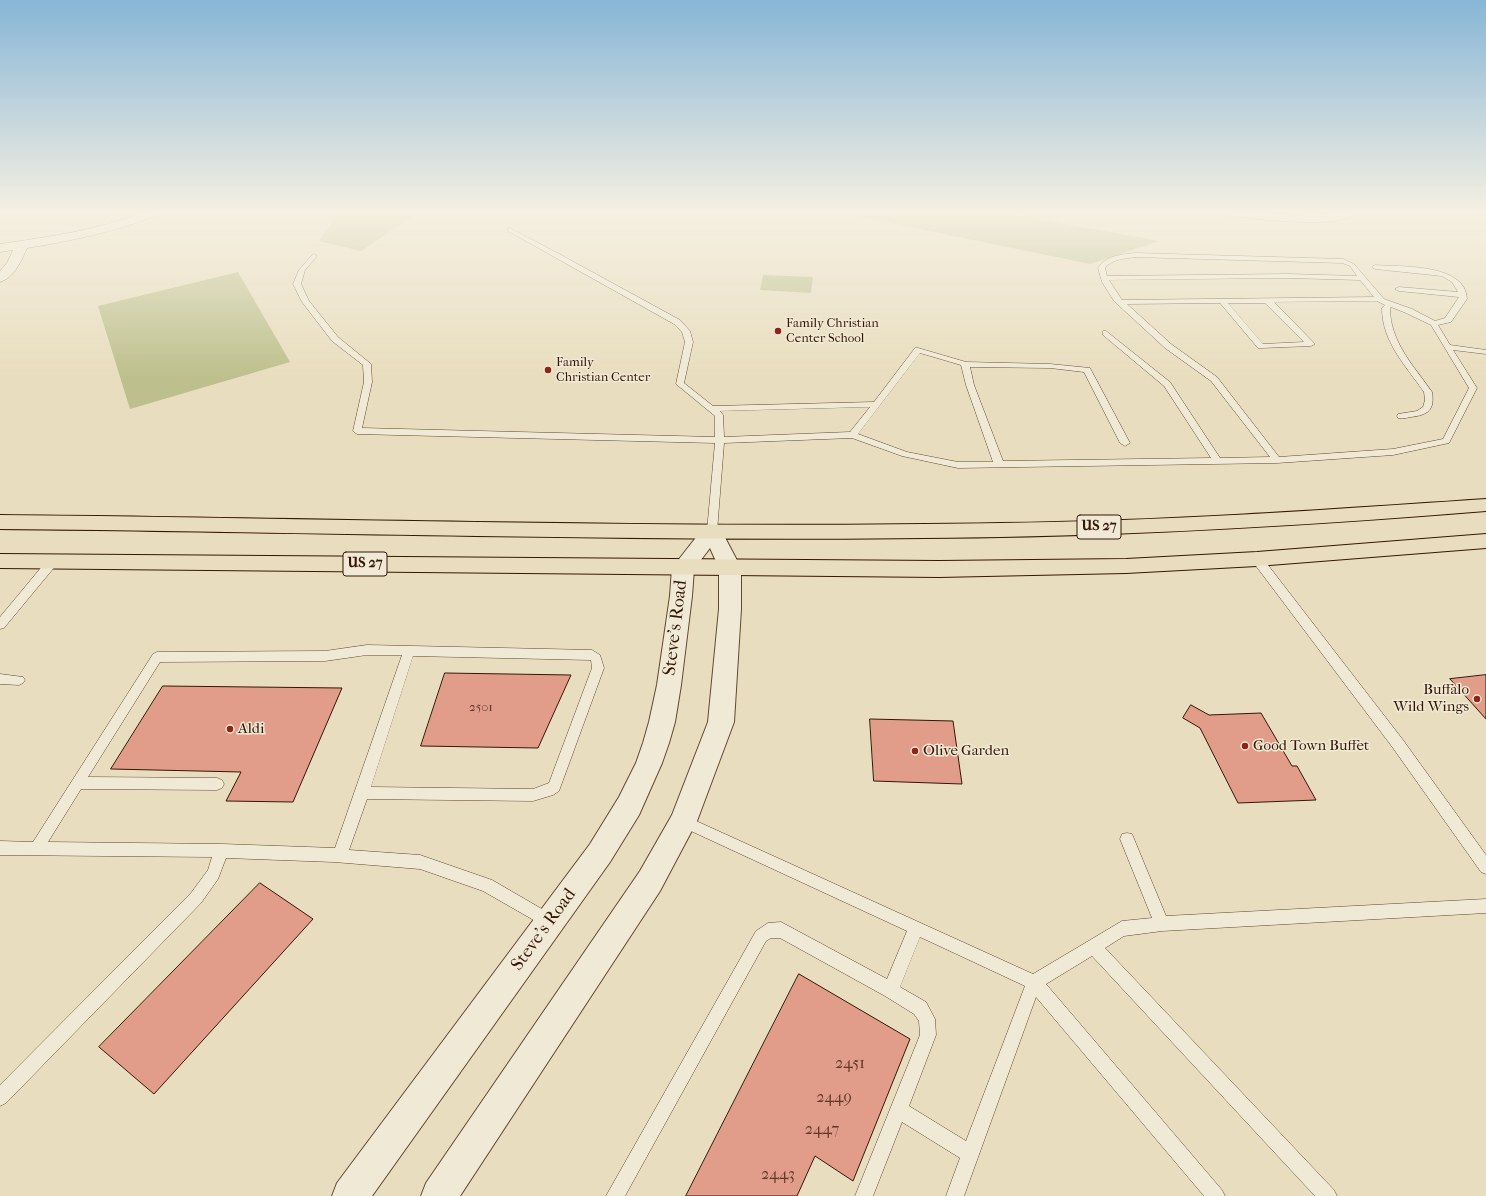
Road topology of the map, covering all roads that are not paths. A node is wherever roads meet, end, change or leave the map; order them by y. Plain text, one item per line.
1 (11, 268) edge
2 (304, 268) edge
3 (580, 268) edge
4 (1101, 268) edge
5 (1354, 268) edge
6 (1383, 268) edge
7 (0, 278) edge
8 (1104, 278) junction
9 (1362, 278) junction
10 (1399, 289) dead end
11 (1463, 295) junction
12 (1380, 299) junction
13 (1222, 300) junction
14 (1267, 300) junction
15 (1121, 302) junction
16 (1390, 304) junction
17 (1434, 324) junction
18 (1106, 333) dead end
19 (1447, 347) junction
20 (1486, 352) edge
21 (964, 364) junction
22 (877, 404) junction
23 (712, 409) junction
24 (1401, 416) dead end
25 (853, 436) junction
26 (720, 440) junction
27 (1124, 443) dead end
28 (1217, 460) junction
29 (1277, 460) junction
30 (999, 464) junction
31 (1486, 505) edge
32 (0, 522) edge
33 (1486, 526) edge
34 (712, 531) junction
35 (1486, 542) edge
36 (1303, 556) junction
37 (1257, 559) junction
38 (0, 561) edge
39 (53, 561) junction
40 (683, 568) junction
41 (730, 568) junction
42 (0, 625) edge
43 (409, 651) junction
44 (0, 679) edge
45 (20, 680) dead end
46 (78, 783) junction
47 (217, 784) dead end
48 (362, 793) junction
49 (683, 821) junction
50 (1127, 838) dead end
51 (0, 848) edge
52 (36, 849) junction
53 (222, 851) junction
54 (340, 855) junction
55 (1486, 867) edge
56 (1486, 906) edge
57 (550, 922) junction
58 (1162, 924) junction
59 (916, 928) junction
60 (1094, 947) junction
61 (1034, 982) junction
62 (891, 990) junction
63 (0, 1097) edge
64 (898, 1109) junction
65 (970, 1154) junction
66 (350, 1196) edge
67 (439, 1196) edge
68 (615, 1196) edge
69 (864, 1196) edge
70 (955, 1196) edge
71 (1216, 1196) edge
72 (1328, 1196) edge

1 - 7 street
2 - 26 lane
3 - 23 lane
4 - 8 lane
5 - 9 lane
6 - 11 lane
8 - 9 lane
8 - 15 lane
9 - 12 lane
10 - 11 lane
11 - 17 lane
12 - 14 lane
12 - 16 lane
13 - 14 lane
13 - 14 lane
13 - 15 lane
15 - 29 lane
16 - 17 lane
16 - 24 lane
17 - 19 lane
18 - 28 lane
19 - 20 lane
19 - 29 lane
21 - 22 lane
21 - 27 lane
21 - 30 lane
22 - 23 lane
22 - 25 lane
23 - 26 lane
25 - 26 lane
25 - 30 lane
26 - 34 lane
28 - 29 lane
28 - 30 lane
31 - 34 highway, US 27
32 - 34 highway, US 27
33 - 36 highway
34 - 40 street, Steve's Road
34 - 41 street
35 - 36 highway, US 27
36 - 37 highway, US 27
37 - 41 highway, US 27
37 - 55 lane
38 - 39 highway, US 27
39 - 40 highway, US 27
39 - 42 lane
40 - 41 highway, US 27
40 - 57 street, Steve's Road
41 - 49 street
43 - 46 lane
43 - 48 lane
43 - 48 lane
44 - 45 lane
46 - 47 lane
46 - 52 lane
48 - 54 lane
49 - 59 lane
49 - 67 street
50 - 58 lane
51 - 52 lane
52 - 53 lane
53 - 54 lane
53 - 63 lane
54 - 57 lane
56 - 58 lane
57 - 66 street, Steve's Road
58 - 60 lane
59 - 61 lane
59 - 62 lane
60 - 61 lane
60 - 72 lane
61 - 65 lane
61 - 71 lane
62 - 64 lane
62 - 68 lane
64 - 65 lane
64 - 69 lane
65 - 70 lane

